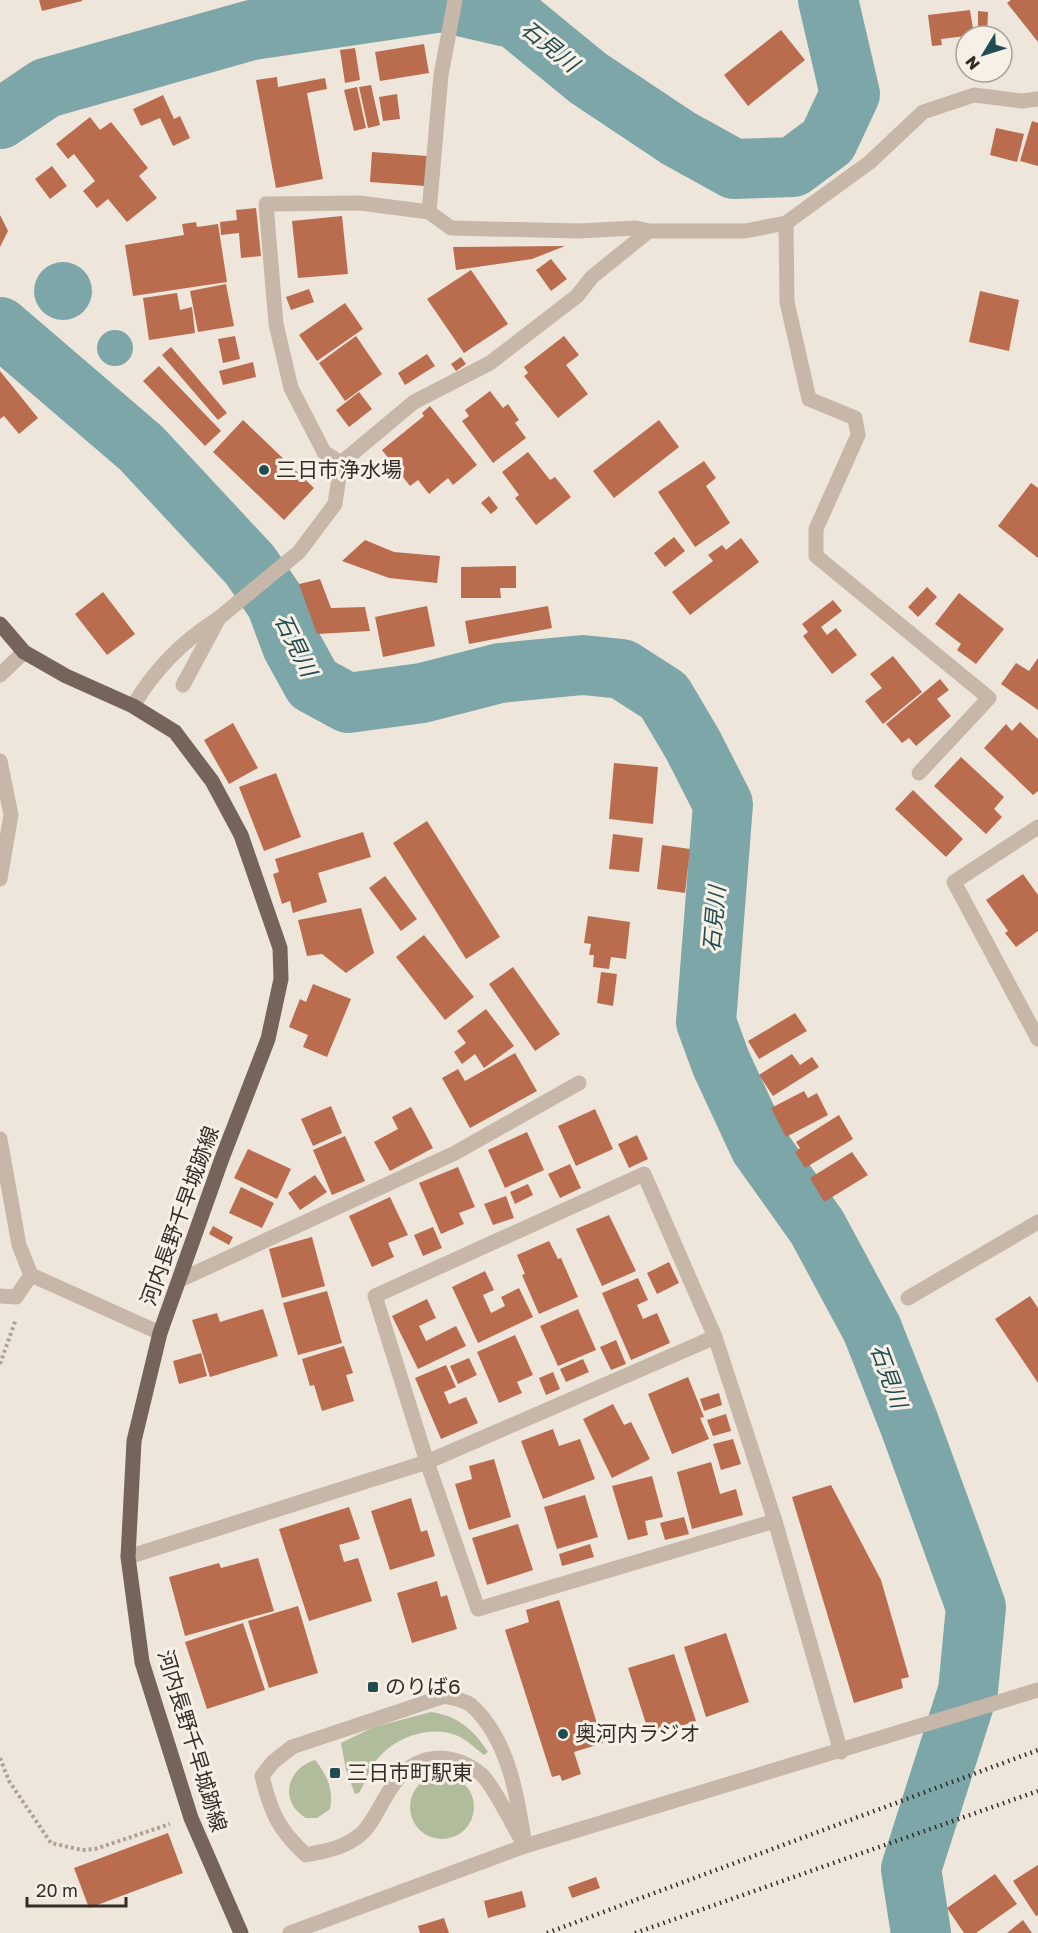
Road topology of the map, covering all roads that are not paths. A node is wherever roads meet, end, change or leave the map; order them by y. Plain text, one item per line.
1 (455, 0) edge
2 (1038, 99) edge
3 (429, 212) junction
4 (786, 223) junction
5 (649, 231) junction
6 (342, 463) junction
7 (221, 616) junction
8 (0, 624) edge
9 (24, 652) junction
10 (0, 675) edge
11 (183, 685) dead end
12 (133, 706) junction
13 (0, 761) edge
14 (919, 774) dead end
15 (1038, 827) edge
16 (0, 879) edge
17 (1038, 1039) edge
18 (579, 1083) dead end
19 (0, 1139) edge
20 (1038, 1222) edge
21 (31, 1275) junction
22 (180, 1280) junction
23 (8, 1297) edge
24 (908, 1298) dead end
25 (160, 1333) junction
26 (715, 1337) junction
27 (427, 1462) junction
28 (775, 1521) junction
29 (128, 1557) junction
30 (1038, 1690) edge
31 (841, 1752) junction
32 (525, 1846) junction
33 (241, 1933) edge
34 (290, 1933) edge

1 - 3 street
2 - 4 street
3 - 5 street
3 - 6 street
4 - 5 street
4 - 14 street
5 - 6 street
6 - 7 street
7 - 11 street
7 - 12 street
8 - 9 main road, 河内長野千早城跡線
9 - 10 street
9 - 12 main road, 河内長野千早城跡線
12 - 22 main road, 河内長野千早城跡線
13 - 16 street
15 - 17 street
18 - 22 street
19 - 21 street
20 - 24 street
21 - 23 street
21 - 25 street
22 - 25 main road, 河内長野千早城跡線
25 - 29 main road, 河内長野千早城跡線
26 - 27 street
26 - 27 street
26 - 28 street
27 - 28 street
27 - 29 street
28 - 31 street
29 - 33 main road, 河内長野千早城跡線
30 - 31 street
31 - 32 street
32 - 32 street
32 - 34 street

